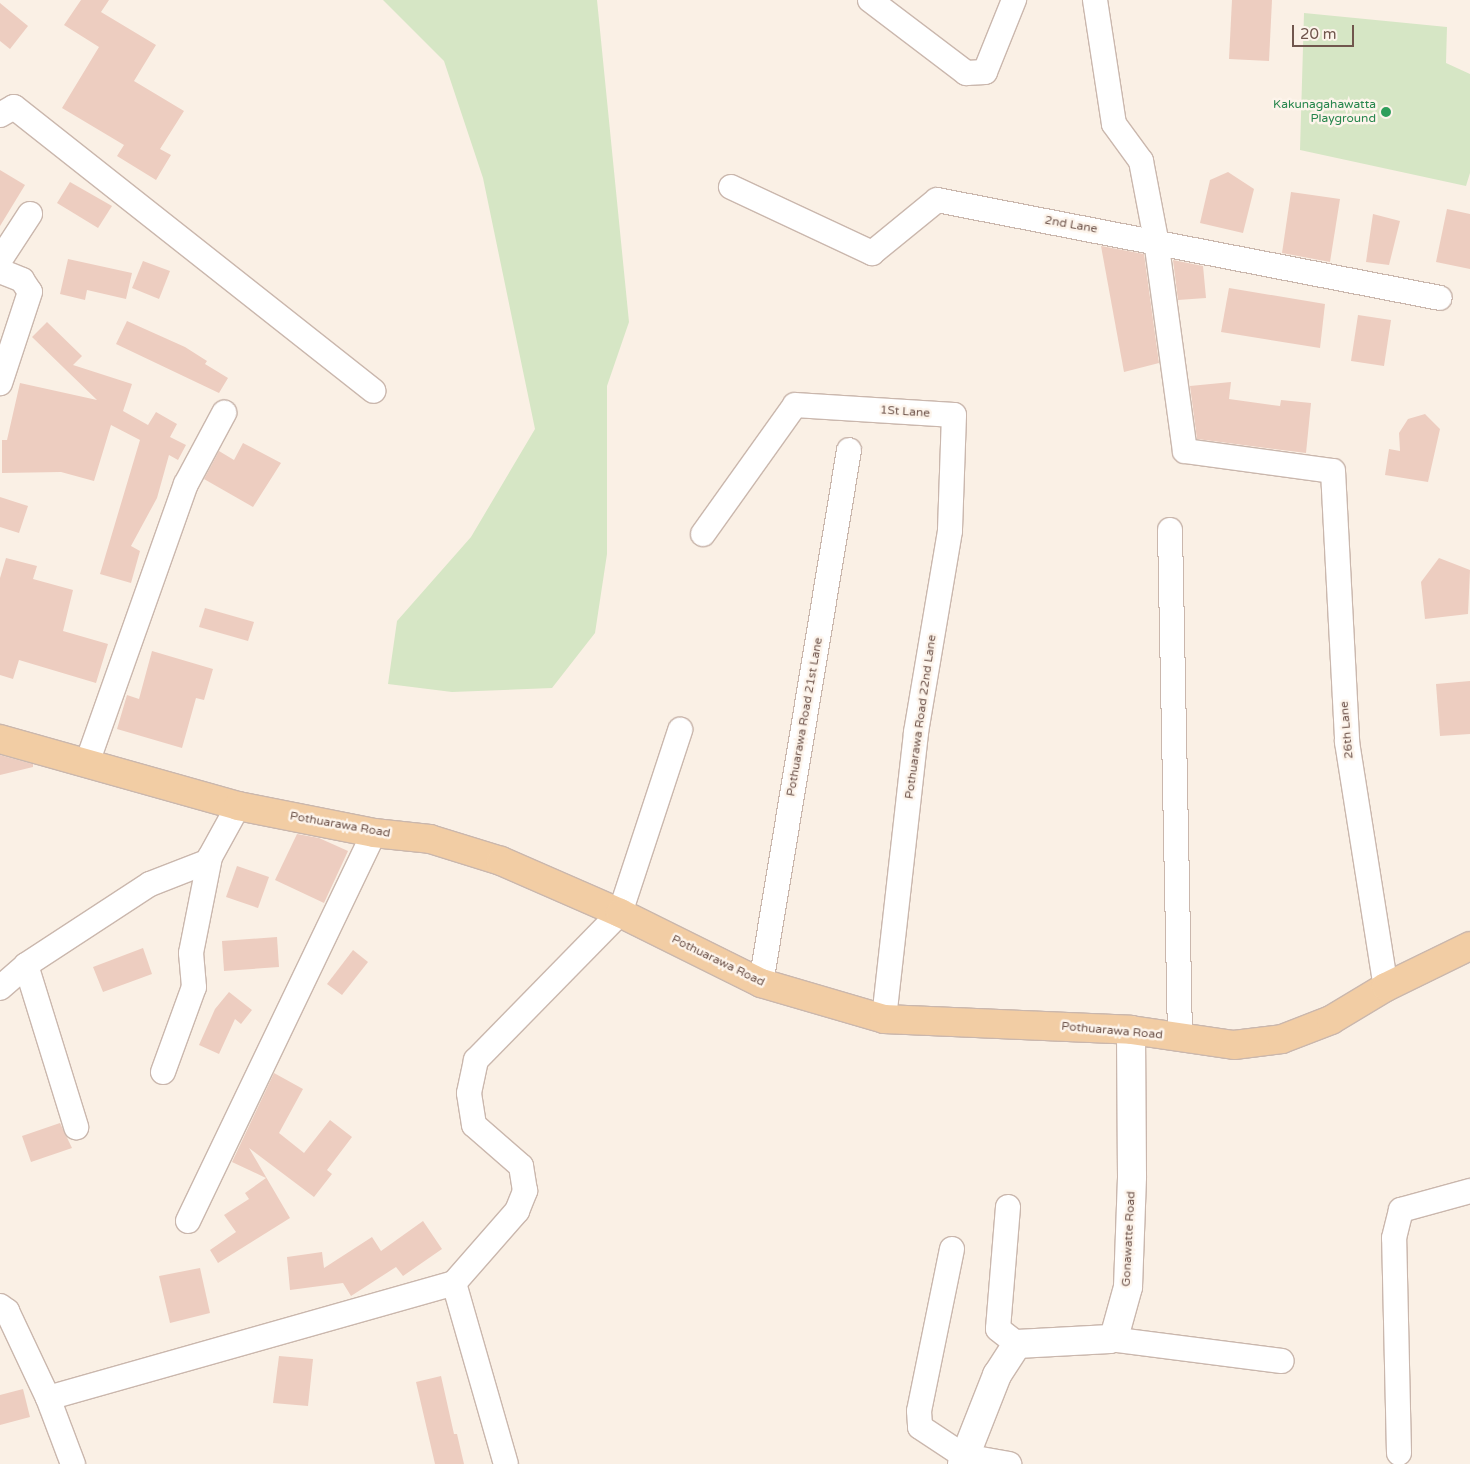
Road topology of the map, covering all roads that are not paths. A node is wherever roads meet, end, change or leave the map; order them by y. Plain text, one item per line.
1 (870, 0) edge
2 (1014, 0) edge
3 (1095, 0) edge
4 (0, 115) edge
5 (731, 187) dead end
6 (30, 214) dead end
7 (1156, 240) junction
8 (0, 260) edge
9 (0, 271) edge
10 (1440, 298) dead end
11 (0, 383) edge
12 (373, 391) dead end
13 (224, 413) dead end
14 (954, 415) joint
15 (849, 450) dead end
16 (1170, 530) dead end
17 (703, 534) dead end
18 (680, 730) dead end
19 (0, 740) edge
20 (87, 763) junction
21 (238, 806) junction
22 (374, 832) junction
23 (209, 861) junction
24 (620, 913) junction
25 (1470, 946) edge
26 (26, 965) junction
27 (761, 983) junction
28 (1386, 987) junction
29 (0, 988) edge
30 (884, 1019) junction
31 (1130, 1030) junction
32 (1180, 1038) junction
33 (163, 1072) dead end
34 (76, 1127) dead end
35 (1470, 1191) edge
36 (1008, 1207) dead end
37 (188, 1221) dead end
38 (952, 1249) dead end
39 (454, 1282) junction
40 (0, 1306) edge
41 (1110, 1339) junction
42 (1017, 1344) junction
43 (1282, 1361) dead end
44 (48, 1398) junction
45 (1399, 1453) dead end
46 (963, 1460) edge
47 (73, 1464) edge
48 (506, 1464) edge
49 (1009, 1464) edge

1 - 2 street
3 - 7 street
4 - 12 street
5 - 7 street, 2nd Lane
6 - 8 street
7 - 10 street, 2nd Lane
7 - 28 street, 26th Lane
9 - 11 street
13 - 20 street
14 - 17 street, 1St Lane
14 - 30 street, Pothuarawa Road 22nd Lane
15 - 27 street, Pothuarawa Road 21st Lane
16 - 32 street
18 - 24 street
19 - 20 main road, Pothuarawa Road
20 - 21 main road, Pothuarawa Road
21 - 22 main road, Pothuarawa Road
21 - 23 street
22 - 24 main road, Pothuarawa Road
22 - 37 street
23 - 26 street
23 - 33 street
24 - 27 main road, Pothuarawa Road
24 - 39 street
25 - 28 main road, Pothuarawa Road
26 - 29 street
26 - 34 street
27 - 30 main road, Pothuarawa Road
28 - 32 main road, Pothuarawa Road
30 - 31 main road, Pothuarawa Road
31 - 32 main road, Pothuarawa Road
31 - 41 street, Gonawatte Road
35 - 45 street
36 - 42 street
38 - 46 street
39 - 44 street
39 - 48 street
40 - 44 street
41 - 42 street
41 - 43 street
42 - 46 street
44 - 47 street
46 - 49 street

